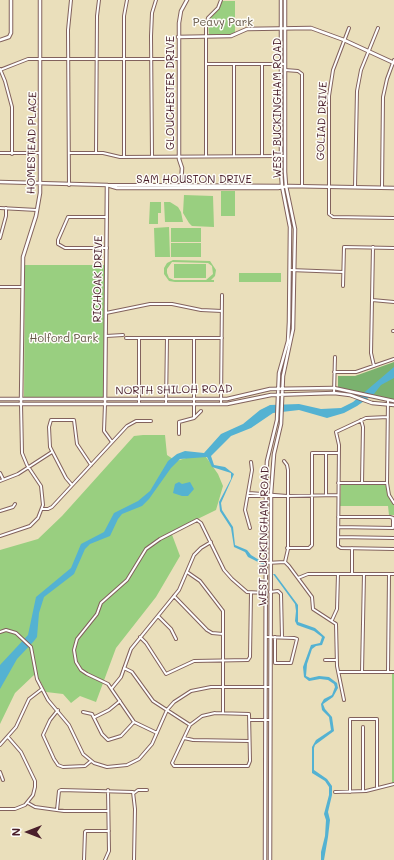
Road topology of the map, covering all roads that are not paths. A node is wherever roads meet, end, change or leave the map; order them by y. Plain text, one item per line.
1 (11, 0) edge
2 (40, 0) edge
3 (71, 0) edge
4 (99, 0) edge
5 (127, 0) edge
6 (156, 0) edge
7 (187, 0) edge
8 (221, 0) edge
9 (281, 0) edge
10 (286, 0) edge
11 (281, 28) junction
12 (286, 28) junction
13 (349, 28) dead end
14 (378, 28) dead end
15 (206, 36) junction
16 (178, 37) junction
17 (0, 40) edge
18 (344, 40) junction
19 (368, 51) junction
20 (40, 59) junction
21 (69, 60) junction
22 (97, 60) junction
23 (124, 60) junction
24 (151, 60) junction
25 (178, 60) junction
26 (394, 62) edge
27 (206, 64) junction
28 (234, 64) junction
29 (262, 64) junction
30 (281, 64) junction
31 (285, 64) junction
32 (0, 69) edge
33 (285, 70) junction
34 (0, 153) edge
35 (40, 153) junction
36 (69, 153) junction
37 (96, 153) junction
38 (12, 154) junction
39 (124, 156) junction
40 (152, 156) junction
41 (179, 156) junction
42 (206, 156) junction
43 (234, 156) junction
44 (262, 156) junction
45 (281, 156) junction
46 (285, 156) junction
47 (0, 182) edge
48 (41, 182) junction
49 (68, 185) junction
50 (107, 185) junction
51 (181, 186) junction
52 (282, 186) junction
53 (286, 186) junction
54 (302, 186) junction
55 (328, 187) junction
56 (355, 187) junction
57 (382, 187) junction
58 (394, 188) edge
59 (0, 208) edge
60 (6, 208) junction
61 (37, 210) junction
62 (288, 212) junction
63 (292, 212) junction
64 (107, 217) junction
65 (394, 218) edge
66 (290, 237) junction
67 (295, 237) junction
68 (0, 238) edge
69 (373, 247) junction
70 (107, 248) junction
71 (394, 248) edge
72 (290, 270) junction
73 (294, 270) junction
74 (343, 272) junction
75 (343, 286) dead end
76 (0, 287) edge
77 (22, 287) junction
78 (222, 295) dead end
79 (372, 300) junction
80 (394, 302) edge
81 (222, 311) junction
82 (290, 312) junction
83 (294, 312) junction
84 (106, 313) junction
85 (123, 335) dead end
86 (106, 336) junction
87 (126, 338) dead end
88 (139, 338) junction
89 (167, 338) junction
90 (194, 338) junction
91 (222, 338) junction
92 (284, 355) junction
93 (288, 356) junction
94 (335, 357) dead end
95 (394, 359) edge
96 (374, 366) junction
97 (334, 372) junction
98 (278, 388) junction
99 (282, 388) junction
100 (334, 388) junction
101 (334, 393) junction
102 (278, 394) junction
103 (282, 394) junction
104 (222, 398) junction
105 (373, 398) junction
106 (0, 399) edge
107 (21, 399) junction
108 (68, 399) junction
109 (105, 399) junction
110 (139, 399) junction
111 (166, 399) junction
112 (194, 399) junction
113 (388, 400) junction
114 (394, 401) edge
115 (372, 403) junction
116 (0, 404) edge
117 (21, 404) junction
118 (68, 404) junction
119 (105, 404) junction
120 (139, 404) junction
121 (166, 404) junction
122 (194, 404) junction
123 (221, 404) junction
124 (388, 405) junction
125 (394, 405) edge
126 (201, 411) dead end
127 (388, 417) junction
128 (194, 418) junction
129 (361, 420) junction
130 (151, 421) dead end
131 (179, 434) dead end
132 (112, 442) junction
133 (52, 452) junction
134 (326, 453) junction
135 (338, 453) junction
136 (284, 461) dead end
137 (251, 462) dead end
138 (91, 465) junction
139 (28, 468) junction
140 (0, 473) edge
141 (3, 479) junction
142 (0, 481) edge
143 (338, 483) junction
144 (362, 483) junction
145 (387, 483) junction
146 (72, 485) junction
147 (248, 494) junction
148 (266, 495) junction
149 (270, 495) junction
150 (312, 495) junction
151 (338, 495) junction
152 (394, 495) edge
153 (287, 496) junction
154 (326, 496) junction
155 (390, 497) junction
156 (394, 503) edge
157 (15, 504) dead end
158 (42, 508) junction
159 (0, 511) edge
160 (338, 517) junction
161 (338, 527) junction
162 (250, 528) dead end
163 (393, 528) edge
164 (0, 536) edge
165 (338, 538) junction
166 (394, 538) edge
167 (211, 542) junction
168 (288, 548) junction
169 (352, 548) junction
170 (394, 549) edge
171 (270, 562) junction
172 (285, 562) junction
173 (266, 563) junction
174 (188, 572) junction
175 (338, 574) junction
176 (352, 574) junction
177 (364, 574) junction
178 (389, 574) junction
179 (394, 574) edge
180 (298, 578) junction
181 (270, 592) junction
182 (251, 593) junction
183 (266, 593) junction
184 (174, 596) junction
185 (158, 616) junction
186 (331, 620) junction
187 (0, 632) edge
188 (224, 634) junction
189 (140, 637) junction
190 (266, 637) junction
191 (270, 637) junction
192 (274, 637) junction
193 (282, 637) junction
194 (176, 639) dead end
195 (224, 660) junction
196 (325, 660) dead end
197 (337, 660) junction
198 (124, 668) junction
199 (339, 672) junction
200 (362, 672) junction
201 (388, 672) junction
202 (394, 672) edge
203 (224, 686) junction
204 (266, 687) junction
205 (270, 687) junction
206 (112, 688) junction
207 (42, 689) junction
208 (344, 700) dead end
209 (120, 701) junction
210 (58, 710) junction
211 (167, 710) junction
212 (83, 712) dead end
213 (224, 713) junction
214 (95, 717) junction
215 (250, 720) junction
216 (266, 720) junction
217 (270, 720) junction
218 (134, 722) junction
219 (190, 725) junction
220 (363, 727) dead end
221 (157, 733) junction
222 (8, 737) junction
223 (184, 738) junction
224 (249, 741) junction
225 (0, 745) edge
226 (266, 757) junction
227 (270, 757) junction
228 (91, 761) junction
229 (0, 772) edge
230 (3, 780) dead end
231 (266, 780) junction
232 (270, 780) junction
233 (394, 784) edge
234 (378, 787) junction
235 (108, 790) junction
236 (146, 790) dead end
237 (363, 791) junction
238 (336, 792) dead end
239 (350, 792) junction
240 (134, 793) junction
241 (28, 803) junction
242 (0, 809) edge
243 (57, 810) junction
244 (108, 811) junction
245 (109, 831) junction
246 (84, 860) edge
247 (105, 860) edge
248 (134, 860) edge
249 (265, 860) edge
250 (270, 860) edge

1 - 17 main road
2 - 20 main road, HOMESTEAD PLACE
3 - 21 street
4 - 22 street
5 - 23 street
6 - 24 street
7 - 16 main road, GLOUCHESTER DRIVE
8 - 15 street
9 - 11 main road, WEST BUCKINGHAM ROAD
10 - 12 main road, WEST BUCKINGHAM ROAD
11 - 12 main road
11 - 15 main road
11 - 30 main road, WEST BUCKINGHAM ROAD
12 - 18 main road
12 - 31 main road, WEST BUCKINGHAM ROAD
13 - 18 street, GOLIAD DRIVE
14 - 19 street
15 - 16 main road
15 - 27 street
16 - 25 main road, GLOUCHESTER DRIVE
18 - 19 main road
18 - 55 street, GOLIAD DRIVE
19 - 26 main road
19 - 56 street
20 - 21 street
20 - 32 street
20 - 35 main road, HOMESTEAD PLACE
21 - 22 street
21 - 36 street
22 - 23 street
22 - 37 street
23 - 24 street
23 - 39 street
24 - 25 street
24 - 40 street
25 - 41 main road, GLOUCHESTER DRIVE
26 - 57 street
27 - 28 street
27 - 42 street
28 - 29 street
28 - 43 street
29 - 30 street
29 - 44 street
30 - 31 street
30 - 45 main road, WEST BUCKINGHAM ROAD
31 - 33 main road, WEST BUCKINGHAM ROAD
32 - 38 street
33 - 46 main road, WEST BUCKINGHAM ROAD
33 - 54 street
34 - 38 street
35 - 38 street
35 - 48 main road, HOMESTEAD PLACE
36 - 37 street
36 - 49 street
37 - 39 street
39 - 40 street
40 - 41 street
41 - 42 street
41 - 51 main road, GLOUCHESTER DRIVE
42 - 43 street
43 - 44 street
44 - 45 street
45 - 46 street
45 - 52 main road, WEST BUCKINGHAM ROAD
46 - 53 main road, WEST BUCKINGHAM ROAD
47 - 48 main road, SAM HOUSTON DRIVE
48 - 49 main road, SAM HOUSTON DRIVE
48 - 61 main road, HOMESTEAD PLACE
49 - 50 main road, SAM HOUSTON DRIVE
50 - 51 main road, SAM HOUSTON DRIVE
50 - 64 main road, RICHOAK DRIVE
51 - 52 main road, SAM HOUSTON DRIVE
52 - 53 main road, SAM HOUSTON DRIVE
52 - 62 main road, WEST BUCKINGHAM ROAD
53 - 54 main road, SAM HOUSTON DRIVE
53 - 63 main road, WEST BUCKINGHAM ROAD
54 - 55 main road, SAM HOUSTON DRIVE
55 - 56 main road, SAM HOUSTON DRIVE
55 - 65 street, GOLIAD DRIVE
56 - 57 main road, SAM HOUSTON DRIVE
57 - 58 main road, SAM HOUSTON DRIVE
59 - 60 street
60 - 61 street
60 - 68 street
61 - 77 main road, HOMESTEAD PLACE
62 - 63 main road
62 - 66 main road, WEST BUCKINGHAM ROAD
63 - 67 main road, WEST BUCKINGHAM ROAD
64 - 70 main road, RICHOAK DRIVE
64 - 70 street
66 - 67 main road
66 - 72 main road, WEST BUCKINGHAM ROAD
67 - 73 main road, WEST BUCKINGHAM ROAD
69 - 71 street
69 - 74 street
69 - 79 street
70 - 84 main road, RICHOAK DRIVE
72 - 73 street
72 - 82 main road, WEST BUCKINGHAM ROAD
73 - 74 street
73 - 83 main road, WEST BUCKINGHAM ROAD
74 - 75 street
76 - 77 street
77 - 107 main road, HOMESTEAD PLACE
78 - 81 street
79 - 80 street
79 - 96 street
81 - 84 street
81 - 91 street
82 - 83 main road
82 - 92 main road, WEST BUCKINGHAM ROAD
83 - 93 main road, WEST BUCKINGHAM ROAD
84 - 86 main road, RICHOAK DRIVE
85 - 86 street
86 - 109 main road, RICHOAK DRIVE
87 - 88 street
88 - 89 street
88 - 110 street
89 - 90 street
89 - 111 street
90 - 91 street
90 - 112 street
91 - 104 street
92 - 93 main road
92 - 98 main road, WEST BUCKINGHAM ROAD
93 - 99 main road, WEST BUCKINGHAM ROAD
94 - 97 street
95 - 96 street
96 - 97 street
97 - 100 street
98 - 99 main road, NORTH SHILOH ROAD
98 - 102 main road, WEST BUCKINGHAM ROAD
98 - 104 main road, NORTH SHILOH ROAD
99 - 100 main road, NORTH SHILOH ROAD
99 - 103 main road, WEST BUCKINGHAM ROAD
100 - 101 street
100 - 105 main road, NORTH SHILOH ROAD
101 - 103 main road, NORTH SHILOH ROAD
101 - 115 main road, NORTH SHILOH ROAD
102 - 103 main road, NORTH SHILOH ROAD
102 - 123 main road, NORTH SHILOH ROAD
102 - 148 main road, WEST BUCKINGHAM ROAD
103 - 149 main road, WEST BUCKINGHAM ROAD
104 - 112 main road, NORTH SHILOH ROAD
104 - 123 street
105 - 113 main road, NORTH SHILOH ROAD
105 - 115 main road
106 - 107 main road, NORTH SHILOH ROAD
107 - 108 main road, NORTH SHILOH ROAD
107 - 117 main road, HOMESTEAD PLACE
108 - 109 main road, NORTH SHILOH ROAD
108 - 118 main road
109 - 110 main road, NORTH SHILOH ROAD
109 - 119 main road, RICHOAK DRIVE
110 - 111 main road, NORTH SHILOH ROAD
110 - 120 street
111 - 112 main road, NORTH SHILOH ROAD
111 - 121 street
112 - 122 street
113 - 114 main road, NORTH SHILOH ROAD
113 - 124 street
115 - 124 main road, NORTH SHILOH ROAD
116 - 117 main road, NORTH SHILOH ROAD
117 - 118 main road, NORTH SHILOH ROAD
117 - 139 street
118 - 119 main road, NORTH SHILOH ROAD
119 - 120 main road, NORTH SHILOH ROAD
119 - 132 street, RICHOAK DRIVE
120 - 121 main road, NORTH SHILOH ROAD
121 - 122 main road, NORTH SHILOH ROAD
122 - 123 main road, NORTH SHILOH ROAD
122 - 128 street
124 - 125 main road, NORTH SHILOH ROAD
124 - 127 street
126 - 128 street
127 - 129 street
127 - 145 street
128 - 131 street
129 - 135 street
129 - 144 street
130 - 132 street
132 - 138 street
133 - 138 street
133 - 139 street
133 - 146 street
134 - 135 street
134 - 150 street
134 - 154 street
135 - 143 street
136 - 153 street
137 - 147 street
138 - 146 street
139 - 141 street
139 - 158 street
140 - 141 street
141 - 142 street
143 - 144 street
143 - 151 street
144 - 145 street
145 - 155 street
146 - 158 street
147 - 148 street
147 - 162 street
148 - 149 street
148 - 173 main road, WEST BUCKINGHAM ROAD
149 - 153 street
149 - 171 main road, WEST BUCKINGHAM ROAD
150 - 153 street
150 - 154 street
150 - 168 street
151 - 154 street
151 - 160 street
152 - 155 street
153 - 168 street
155 - 156 street
157 - 159 street
158 - 164 street
160 - 161 street
160 - 163 street
161 - 163 street
161 - 165 street
165 - 166 street
165 - 169 street
167 - 174 street
167 - 182 street
167 - 206 street
168 - 172 street
169 - 170 street
169 - 176 street
171 - 172 street
171 - 173 street
171 - 181 main road, WEST BUCKINGHAM ROAD
172 - 180 street
173 - 183 main road, WEST BUCKINGHAM ROAD
174 - 184 street
174 - 188 street
175 - 176 street
175 - 180 street
175 - 186 street
176 - 177 street
177 - 178 street
177 - 200 street
178 - 179 street
178 - 201 street
180 - 186 street
181 - 183 main road
181 - 191 main road, WEST BUCKINGHAM ROAD
181 - 193 street
182 - 183 street
182 - 195 street
183 - 190 main road, WEST BUCKINGHAM ROAD
184 - 185 street
184 - 188 street
185 - 189 street
185 - 194 street
186 - 197 street
187 - 207 street
188 - 195 street
189 - 195 street
189 - 198 street
190 - 191 street
190 - 204 main road, WEST BUCKINGHAM ROAD
191 - 192 street
191 - 205 main road, WEST BUCKINGHAM ROAD
192 - 193 street
192 - 193 street
195 - 203 street
196 - 197 street
197 - 199 street
198 - 206 street
198 - 211 street
199 - 200 street
199 - 208 street
200 - 201 street
201 - 202 street
203 - 204 street
203 - 211 street
203 - 213 street
204 - 205 street
204 - 216 main road, WEST BUCKINGHAM ROAD
205 - 217 main road, WEST BUCKINGHAM ROAD
206 - 209 street
207 - 210 street
207 - 222 street
209 - 214 street
209 - 218 street
210 - 228 street
210 - 228 street
211 - 219 street
211 - 221 street
212 - 214 street
213 - 215 street
213 - 219 street
214 - 218 street
215 - 216 street
215 - 224 street
216 - 217 street
216 - 226 main road, WEST BUCKINGHAM ROAD
217 - 227 main road, WEST BUCKINGHAM ROAD
218 - 221 street
219 - 223 street
220 - 237 street
221 - 228 street
222 - 225 street
222 - 241 street
223 - 224 street
223 - 224 street
226 - 227 main road
226 - 231 main road, WEST BUCKINGHAM ROAD
227 - 232 main road, WEST BUCKINGHAM ROAD
229 - 230 street
231 - 232 main road
231 - 249 main road, WEST BUCKINGHAM ROAD
232 - 250 main road, WEST BUCKINGHAM ROAD
233 - 234 street
234 - 237 street
234 - 239 street
235 - 240 street
235 - 243 street
235 - 244 street
236 - 240 street
237 - 239 street
238 - 239 street
240 - 248 street
241 - 242 street
241 - 243 street
243 - 244 street
244 - 245 street
245 - 246 street
245 - 247 street

